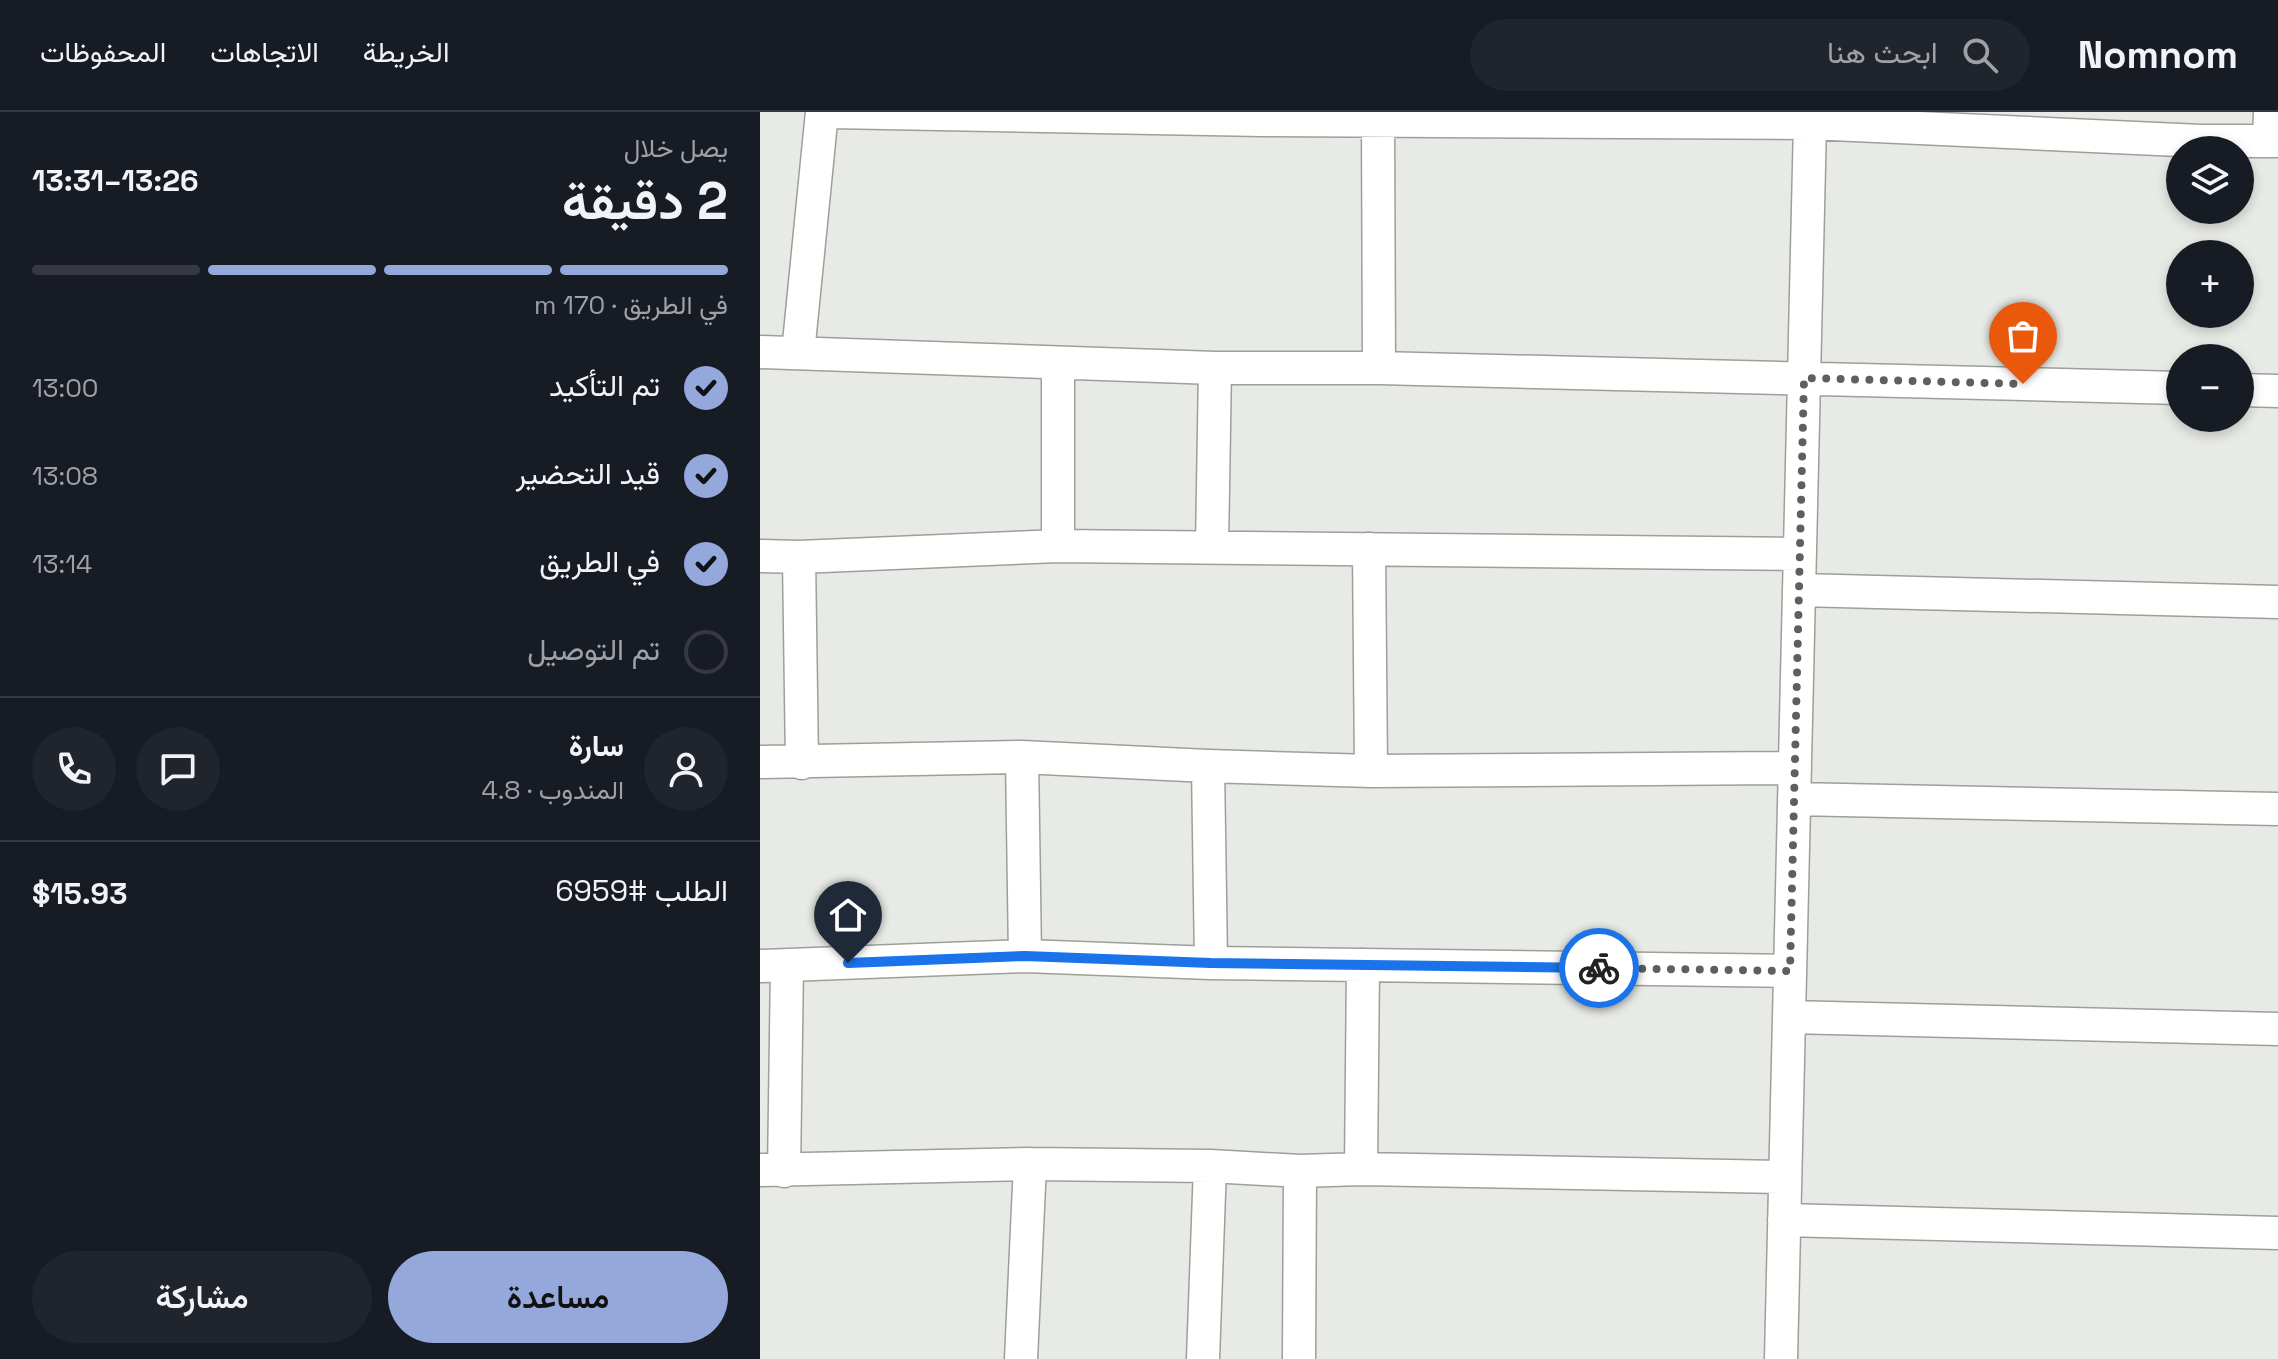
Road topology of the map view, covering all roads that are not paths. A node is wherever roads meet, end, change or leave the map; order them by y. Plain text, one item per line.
1 (822, 112) edge
2 (832, 112) edge
3 (1262, 116) edge
4 (1861, 118) edge
5 (1378, 120) junction
6 (1810, 123) junction
7 (2272, 131) edge
8 (760, 352) edge
9 (798, 353) junction
10 (1058, 363) junction
11 (1215, 368) junction
12 (1379, 368) junction
13 (1804, 378) junction
14 (2166, 388) edge
15 (2254, 390) edge
16 (2278, 391) edge
17 (1058, 546) junction
18 (1212, 547) junction
19 (1369, 549) junction
20 (1800, 554) junction
21 (760, 556) edge
22 (799, 557) junction
23 (1799, 590) junction
24 (2278, 602) edge
25 (1022, 757) junction
26 (760, 762) edge
27 (802, 763) junction
28 (1208, 766) junction
29 (1371, 771) junction
30 (1794, 783) junction
31 (2278, 809) edge
32 (1025, 956) junction
33 (1211, 963) junction
34 (1363, 965) junction
35 (773, 966) edge
36 (1790, 971) junction
37 (1789, 1017) junction
38 (2278, 1029) edge
39 (1030, 1164) junction
40 (1210, 1166) junction
41 (1361, 1169) junction
42 (772, 1170) edge
43 (1300, 1171) junction
44 (1785, 1177) junction
45 (1784, 1220) junction
46 (2278, 1233) edge
47 (1021, 1359) edge
48 (1203, 1359) edge
49 (1299, 1359) edge
50 (1781, 1359) edge

1 - 9 street
2 - 3 street
3 - 5 street
4 - 6 street
4 - 7 street
5 - 6 street
5 - 12 street
6 - 13 street
8 - 9 street
9 - 10 street
10 - 11 street
10 - 17 street
11 - 12 street
11 - 18 street
12 - 13 street
13 - 14 street
13 - 20 street
15 - 16 street
17 - 18 street
17 - 22 street
18 - 19 street
19 - 20 street
19 - 29 street
20 - 23 street
21 - 22 street
22 - 27 street
23 - 24 street
23 - 30 street
25 - 27 street
25 - 28 street
25 - 32 street
26 - 27 street
28 - 29 street
28 - 33 street
29 - 30 street
30 - 31 street
30 - 36 street
32 - 33 street
32 - 35 street
33 - 34 street
34 - 36 street
34 - 41 street
35 - 42 street
36 - 37 street
37 - 38 street
37 - 44 street
39 - 40 street
39 - 42 street
39 - 47 street
40 - 43 street
40 - 48 street
41 - 43 street
41 - 44 street
43 - 49 street
44 - 45 street
45 - 46 street
45 - 50 street

